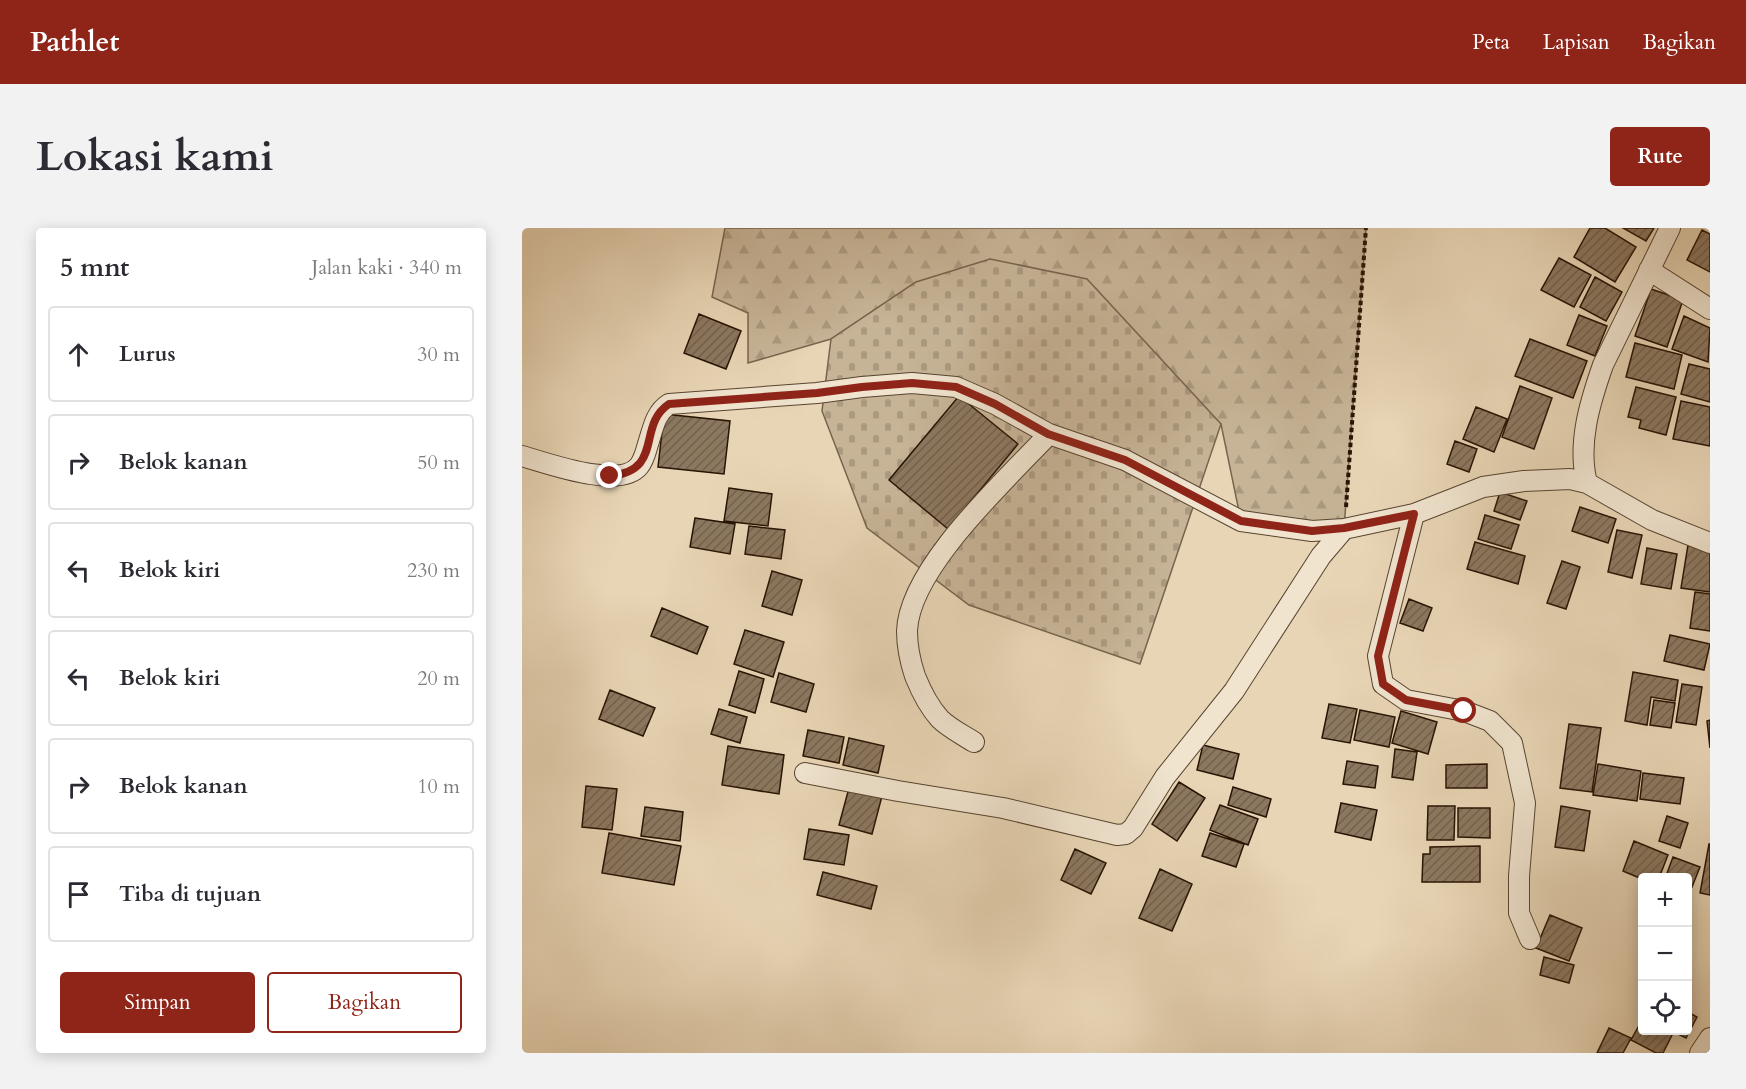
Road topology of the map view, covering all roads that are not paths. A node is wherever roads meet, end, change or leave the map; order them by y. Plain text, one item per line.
1 (1670, 228) edge
2 (1649, 270) junction
3 (1710, 309) edge
4 (1048, 434) junction
5 (522, 456) edge
6 (1587, 483) junction
7 (1414, 514) junction
8 (1344, 528) junction
9 (1710, 543) edge
10 (974, 742) dead end
11 (805, 773) dead end
12 (1530, 939) dead end
13 (1710, 1038) edge
14 (1700, 1053) edge

1 - 2 street
2 - 3 street
2 - 6 street
4 - 5 street
4 - 8 street
4 - 10 street
6 - 7 street
6 - 9 street
7 - 8 street
7 - 12 street
8 - 11 street
13 - 14 street

